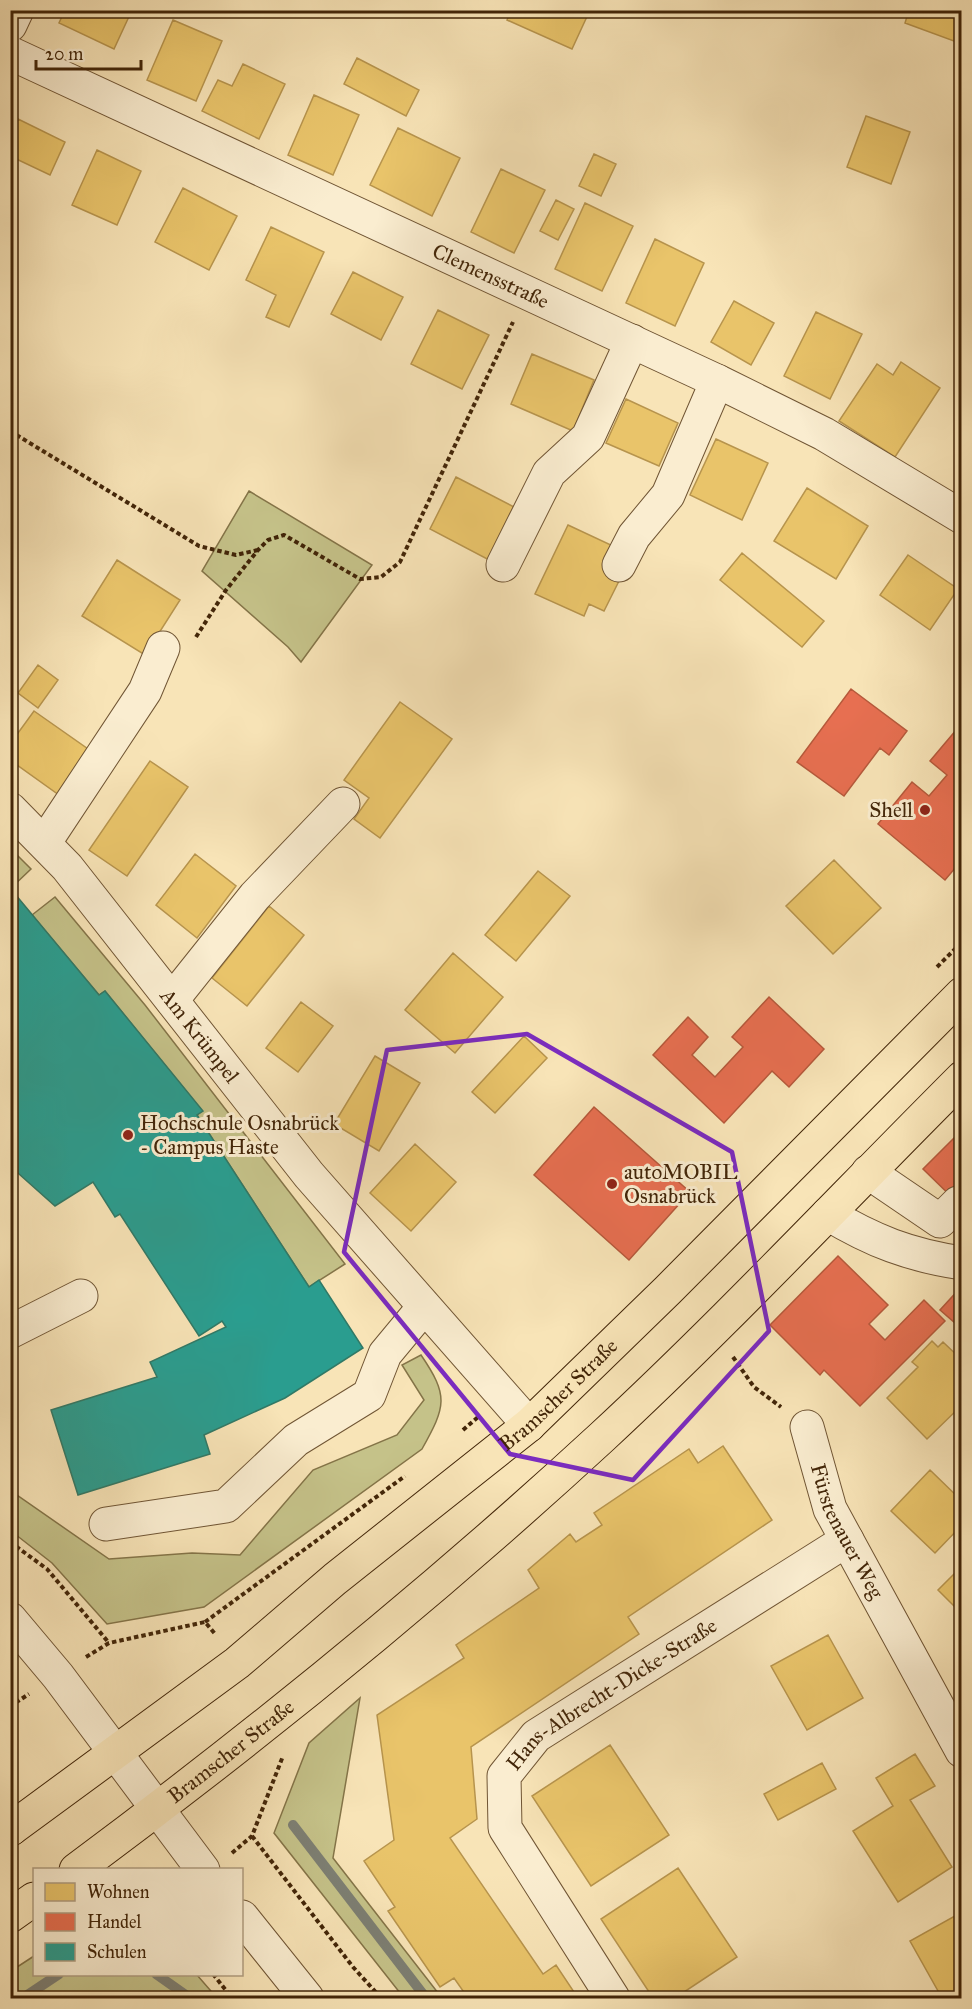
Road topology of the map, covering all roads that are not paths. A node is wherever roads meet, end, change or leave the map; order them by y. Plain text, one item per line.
1 (18, 10) edge
2 (10, 25) edge
3 (10, 53) edge
4 (632, 341) junction
5 (717, 381) junction
6 (962, 517) edge
7 (619, 565) dead end
8 (503, 566) dead end
9 (163, 648) dead end
10 (343, 804) dead end
11 (10, 809) edge
12 (45, 842) junction
13 (962, 994) edge
14 (172, 1000) junction
15 (962, 1078) edge
16 (868, 1172) junction
17 (958, 1203) dead end
18 (828, 1214) junction
19 (962, 1263) edge
20 (81, 1296) dead end
21 (424, 1307) junction
22 (10, 1332) edge
23 (529, 1425) junction
24 (807, 1427) road end
25 (106, 1524) dead end
26 (847, 1540) junction
27 (10, 1619) edge
28 (115, 1751) junction
29 (962, 1751) edge
30 (158, 1809) junction
31 (11, 1829) edge
32 (77, 1868) edge
33 (202, 1868) edge
34 (33, 1900) edge
35 (10, 1916) edge
36 (243, 1918) edge
37 (307, 1998) edge
38 (613, 1998) edge

1 - 2 street
3 - 4 street, Clemensstraße
4 - 5 street, Clemensstraße
4 - 8 street
5 - 6 street, Clemensstraße
5 - 7 street
9 - 12 street
10 - 14 street
11 - 12 street, Am Krümpel
12 - 14 street, Am Krümpel
13 - 23 main road, Bramscher Straße
14 - 21 street, Am Krümpel
15 - 16 main road, Bramscher Straße
16 - 17 street
16 - 18 main road, Bramscher Straße
18 - 19 street
18 - 30 main road, Bramscher Straße
20 - 22 street
21 - 23 street, Am Krümpel
21 - 25 street
23 - 28 main road, Bramscher Straße
24 - 26 street, Fürstenauer Weg
26 - 29 street, Fürstenauer Weg
26 - 38 street, Hans-Albrecht-Dicke-Straße
27 - 28 street
28 - 30 street
28 - 31 main road, Bramscher Straße
30 - 32 main road, Bramscher Straße
30 - 33 street
34 - 35 main road
36 - 37 street

